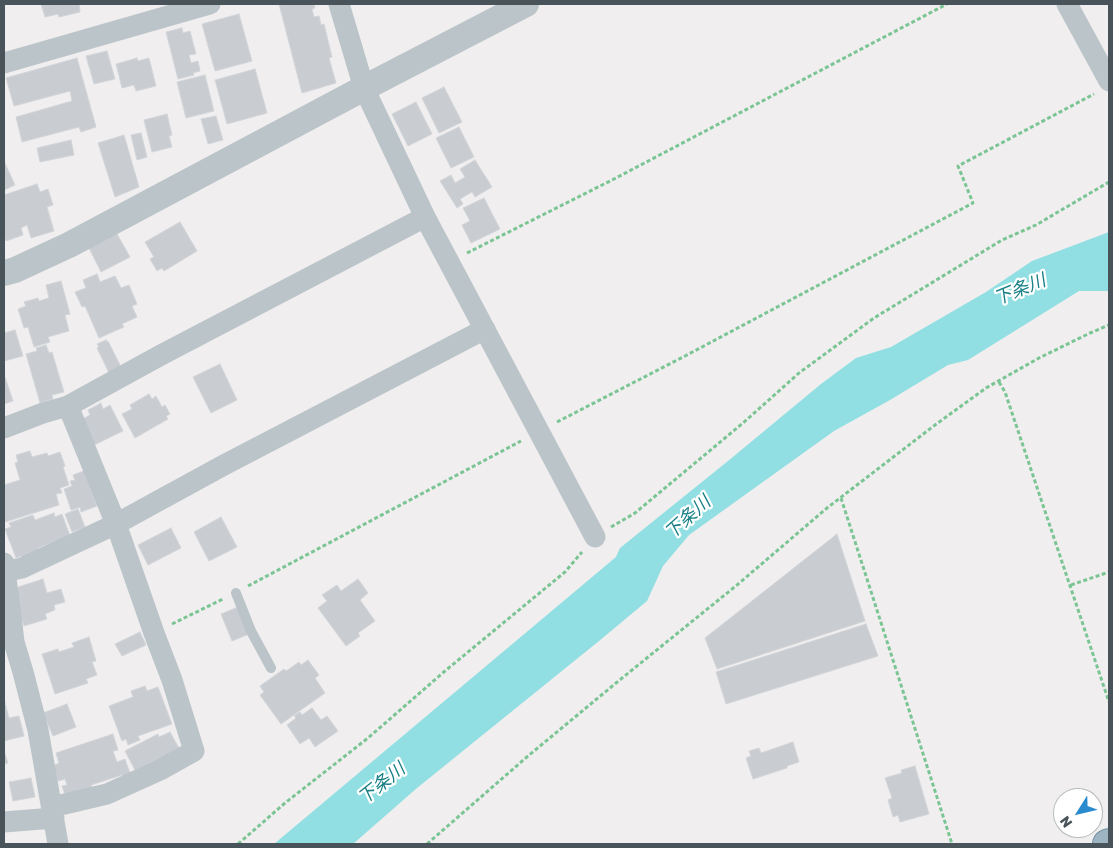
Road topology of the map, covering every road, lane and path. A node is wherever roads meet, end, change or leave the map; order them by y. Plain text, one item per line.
1 (210, 4) edge
2 (339, 4) edge
3 (526, 4) edge
4 (947, 4) edge
5 (1068, 4) edge
6 (4, 63) edge
7 (1105, 85) edge
8 (364, 88) junction
9 (1109, 182) edge
10 (425, 217) junction
11 (449, 262) junction
12 (4, 273) edge
13 (1109, 325) edge
14 (485, 330) junction
15 (999, 382) junction
16 (68, 406) junction
17 (4, 428) edge
18 (538, 431) junction
19 (841, 498) junction
20 (116, 524) junction
21 (595, 538) junction
22 (4, 569) edge
23 (1109, 572) edge
24 (1071, 585) junction
25 (236, 592) junction
26 (154, 633) junction
27 (9, 644) edge
28 (271, 668) dead end
29 (1109, 702) edge
30 (53, 813) junction
31 (4, 822) edge
32 (58, 844) edge
33 (238, 844) edge
34 (427, 844) edge
35 (952, 844) edge

1 - 6 street
2 - 8 street
3 - 8 street
4 - 11 path
5 - 7 street
7 - 18 path
8 - 10 street
8 - 12 street
9 - 21 path
10 - 11 street
10 - 16 street
11 - 14 street
13 - 15 path
14 - 18 street
14 - 20 street
15 - 19 path
15 - 24 path
16 - 17 street
16 - 20 street
18 - 21 street
18 - 25 path
19 - 34 path
19 - 35 path
20 - 22 street
20 - 26 street
21 - 33 path
22 - 27 street
23 - 24 path
24 - 29 path
25 - 26 path
25 - 28 lane
26 - 30 street
27 - 30 street
30 - 31 street
30 - 32 street

